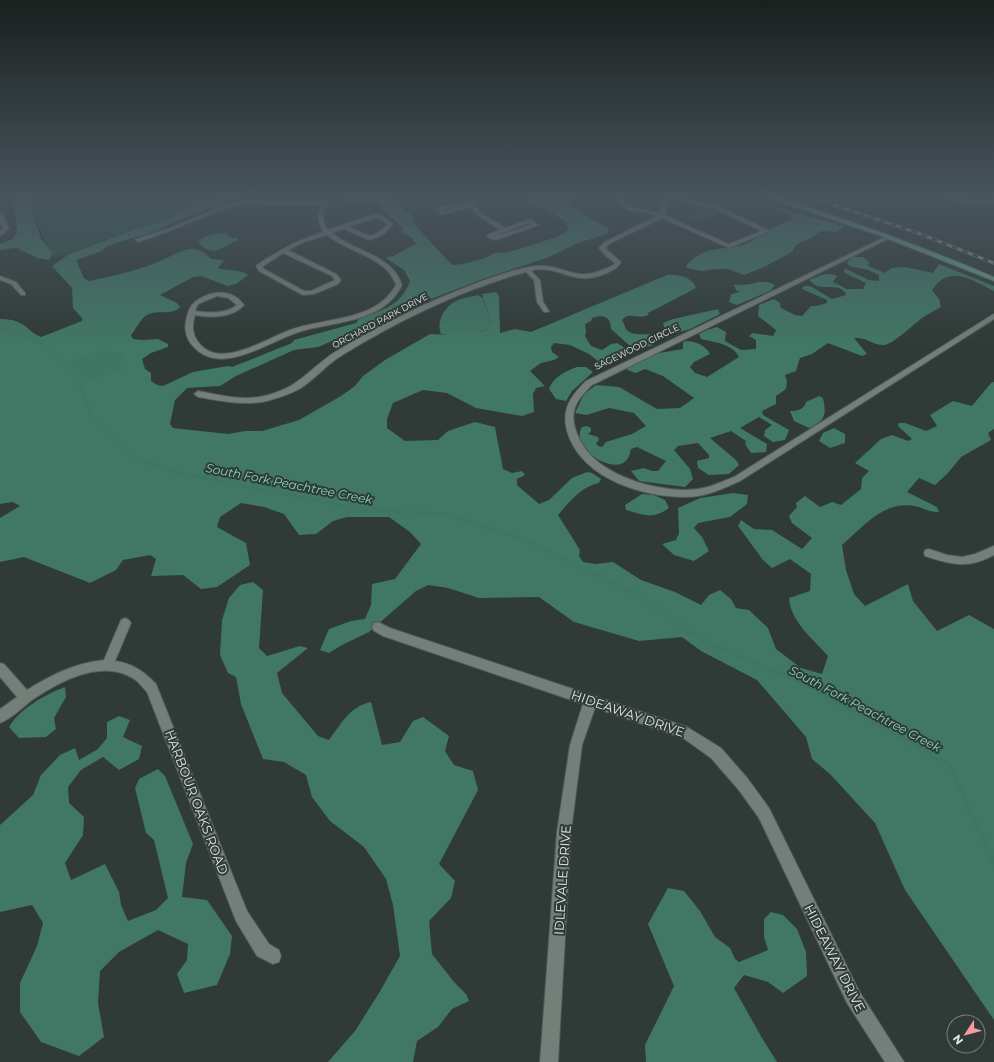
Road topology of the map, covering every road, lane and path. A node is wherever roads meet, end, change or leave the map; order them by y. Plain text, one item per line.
1 (292, 246) edge
2 (348, 246) edge
3 (604, 246) edge
4 (871, 246) edge
5 (910, 246) edge
6 (283, 250) junction
7 (531, 269) junction
8 (0, 278) edge
9 (994, 279) edge
10 (23, 294) dead end
11 (546, 311) dead end
12 (192, 312) junction
13 (994, 316) edge
14 (198, 394) dead end
15 (994, 550) edge
16 (929, 554) dead end
17 (125, 623) dead end
18 (378, 627) dead end
19 (106, 666) junction
20 (0, 668) edge
21 (25, 697) junction
22 (591, 700) junction
23 (0, 717) edge
24 (274, 956) dead end
25 (549, 1062) edge
26 (895, 1062) edge

1 - 6 street
2 - 12 street
3 - 7 street, ORCHARD PARK DRIVE
4 - 13 street, SAGEWOOD CIRCLE
5 - 9 main road
6 - 6 street
7 - 11 street
7 - 14 street, ORCHARD PARK DRIVE
8 - 10 street
12 - 12 street
15 - 16 street
17 - 19 street
18 - 22 street, HIDEAWAY DRIVE
19 - 21 street, HARBOUR OAKS ROAD
19 - 24 street, HARBOUR OAKS ROAD
20 - 21 street
21 - 23 street, HARBOUR OAKS ROAD
22 - 25 street, IDLEVALE DRIVE
22 - 26 street, HIDEAWAY DRIVE

